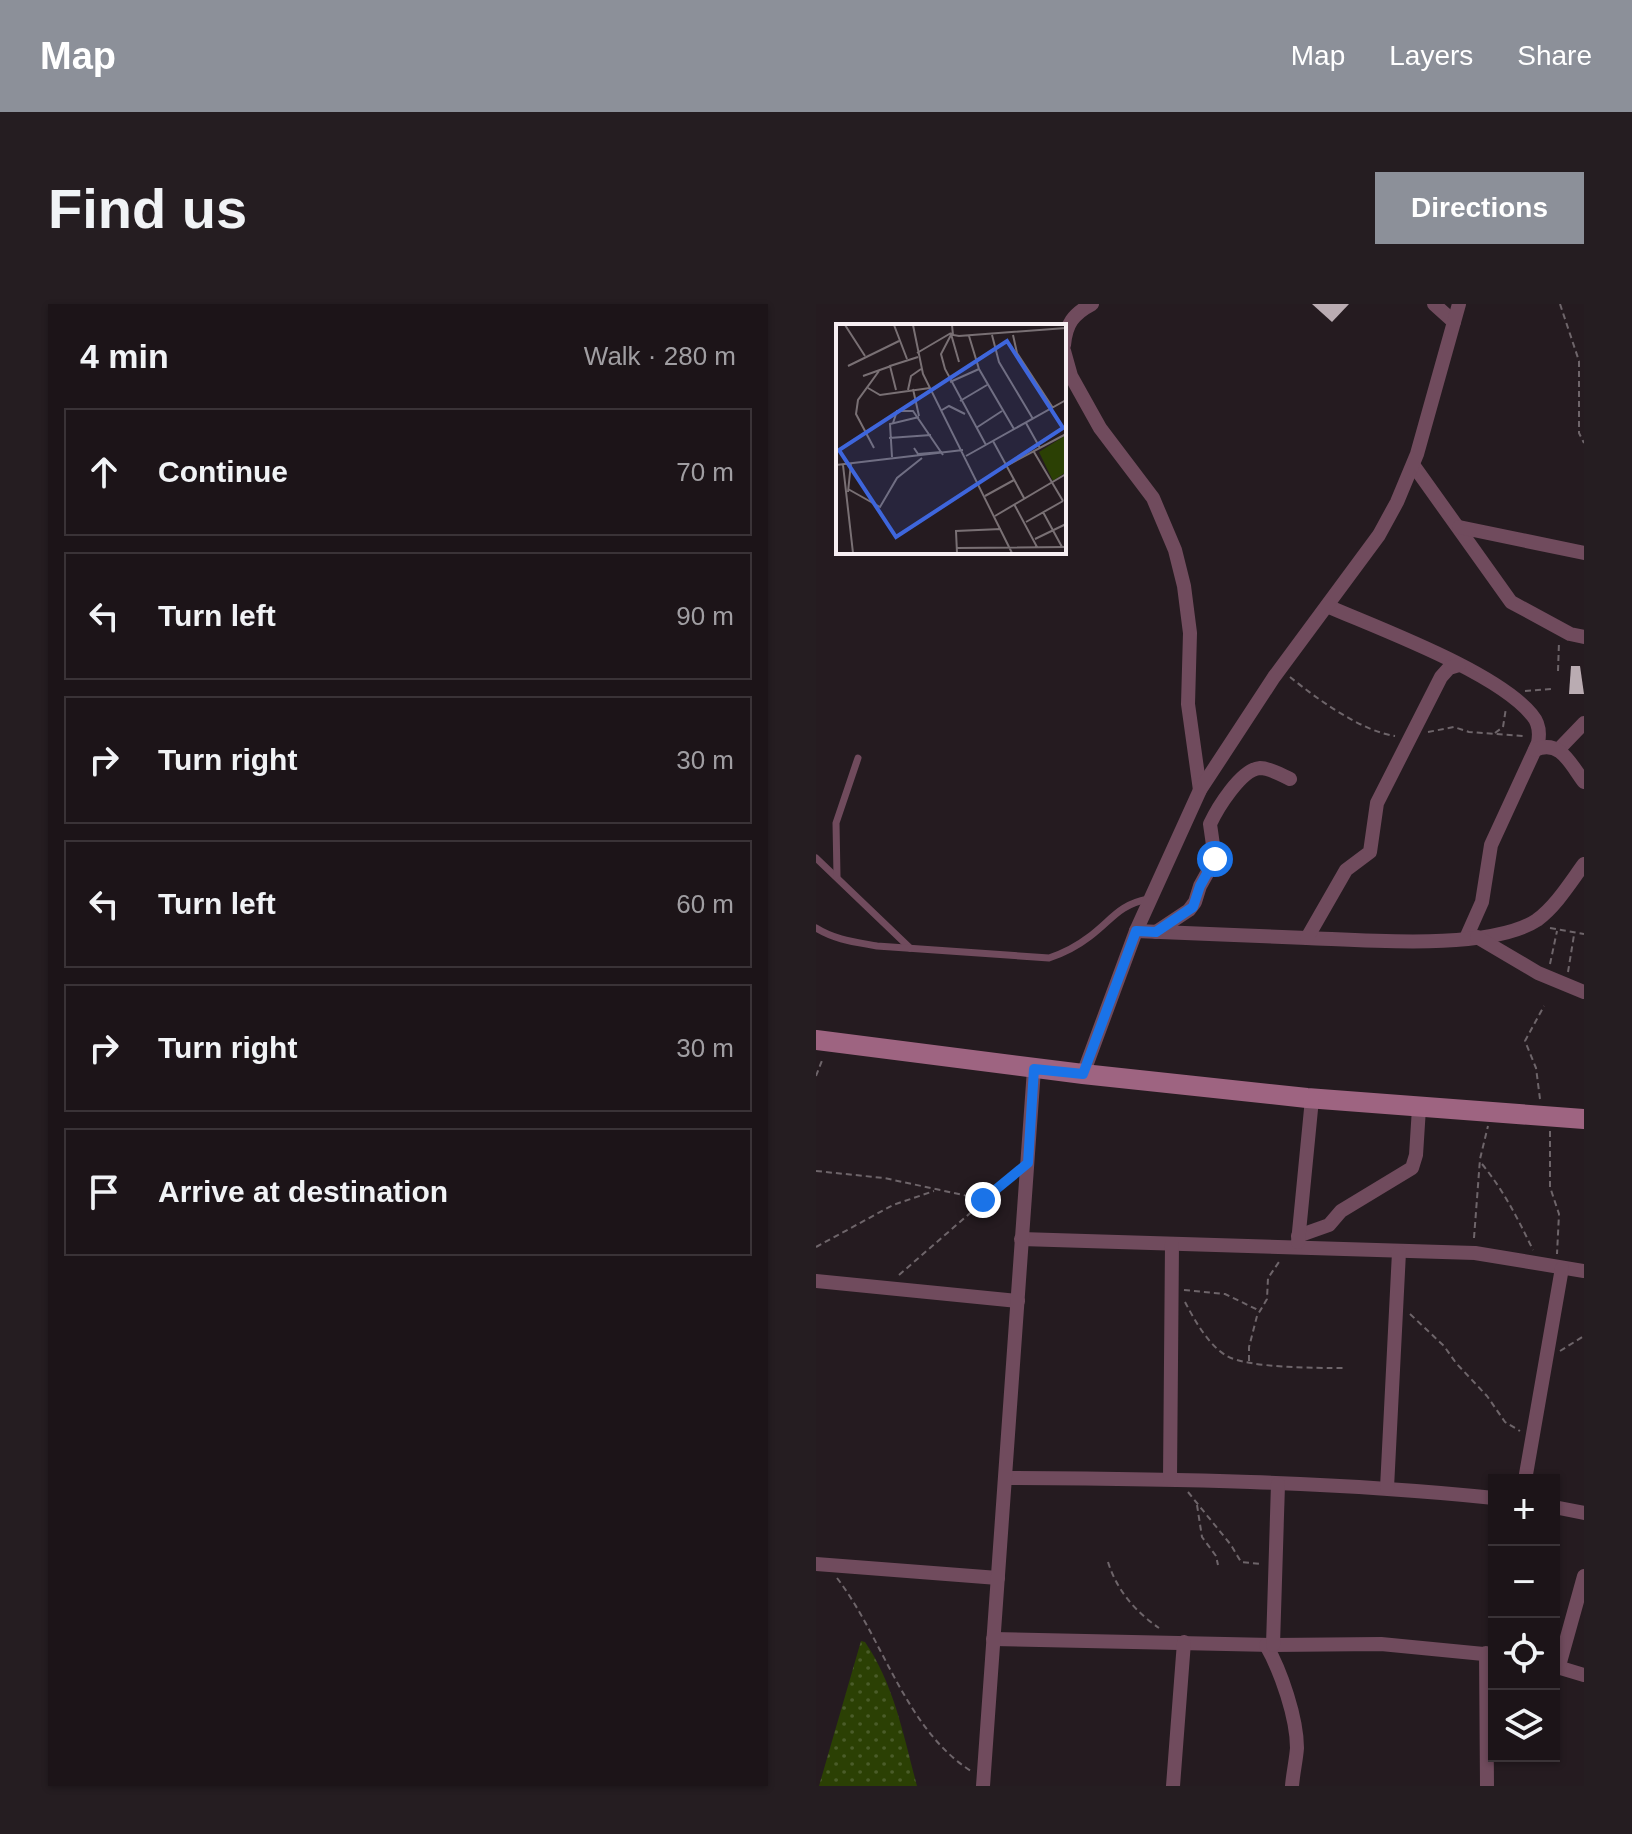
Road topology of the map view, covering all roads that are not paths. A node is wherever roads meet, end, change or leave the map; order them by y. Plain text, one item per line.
1 (1092, 304) edge
2 (1434, 304) edge
3 (1459, 304) edge
4 (1454, 322) junction
5 (1066, 330) edge
6 (1066, 356) edge
7 (1414, 466) junction
8 (1459, 527) junction
9 (1584, 553) edge
10 (1327, 606) junction
11 (1584, 637) edge
12 (1459, 665) junction
13 (1584, 723) edge
14 (1536, 746) junction
15 (1559, 749) junction
16 (858, 758) dead end
17 (1290, 779) dead end
18 (1584, 782) edge
19 (1200, 790) junction
20 (816, 858) edge
21 (1584, 864) edge
22 (837, 876) junction
23 (1577, 885) edge
24 (1151, 899) junction
25 (816, 928) edge
26 (1136, 931) junction
27 (1156, 932) junction
28 (1471, 937) junction
29 (1307, 938) junction
30 (910, 948) junction
31 (1584, 992) edge
32 (822, 1041) edge
33 (1034, 1069) junction
34 (1083, 1074) junction
35 (1312, 1099) junction
36 (1419, 1108) junction
37 (1584, 1119) edge
38 (1021, 1239) junction
39 (1172, 1244) junction
40 (1295, 1245) junction
41 (1399, 1252) junction
42 (1553, 1266) junction
43 (1584, 1271) edge
44 (816, 1281) edge
45 (1018, 1301) junction
46 (1526, 1474) edge
47 (1006, 1478) junction
48 (1176, 1480) junction
49 (1278, 1484) junction
50 (1387, 1488) junction
51 (1488, 1497) edge
52 (1560, 1508) edge
53 (1584, 1513) edge
54 (821, 1564) edge
55 (1584, 1576) edge
56 (998, 1578) junction
57 (993, 1639) junction
58 (1177, 1642) junction
59 (1270, 1645) junction
60 (1560, 1653) edge
61 (1488, 1654) edge
62 (1560, 1667) edge
63 (1584, 1675) edge
64 (1489, 1690) edge
65 (983, 1783) edge
66 (1173, 1786) edge
67 (1292, 1786) edge
68 (1487, 1786) edge

1 - 5 street
2 - 4 street
3 - 4 street
4 - 7 street
6 - 19 street
7 - 8 street
7 - 10 street
8 - 9 street
8 - 11 street
10 - 12 street
10 - 19 street
12 - 14 street
12 - 29 street
13 - 15 street
14 - 15 street
14 - 28 street
15 - 18 street
16 - 22 lane
17 - 27 street
19 - 24 street
20 - 22 lane
21 - 23 street
22 - 30 lane
23 - 28 street
24 - 26 street
24 - 30 lane
25 - 30 lane
26 - 27 street
26 - 34 street
27 - 29 street
28 - 29 street
28 - 31 street
32 - 33 street
33 - 34 street
33 - 38 street
34 - 35 street
35 - 36 street
35 - 40 street
36 - 37 street
36 - 40 street
38 - 39 street
38 - 45 street
39 - 40 street
39 - 48 street
40 - 41 street
41 - 42 street
41 - 50 street
42 - 43 street
42 - 46 street
44 - 45 street
45 - 47 street
47 - 48 street
47 - 56 street
48 - 49 street
49 - 50 street
49 - 59 street
50 - 51 street
52 - 53 street
54 - 56 street
55 - 60 street
56 - 57 street
57 - 58 street
57 - 65 street
58 - 59 street
58 - 66 street
59 - 61 street
59 - 67 street
62 - 63 street
64 - 68 street

